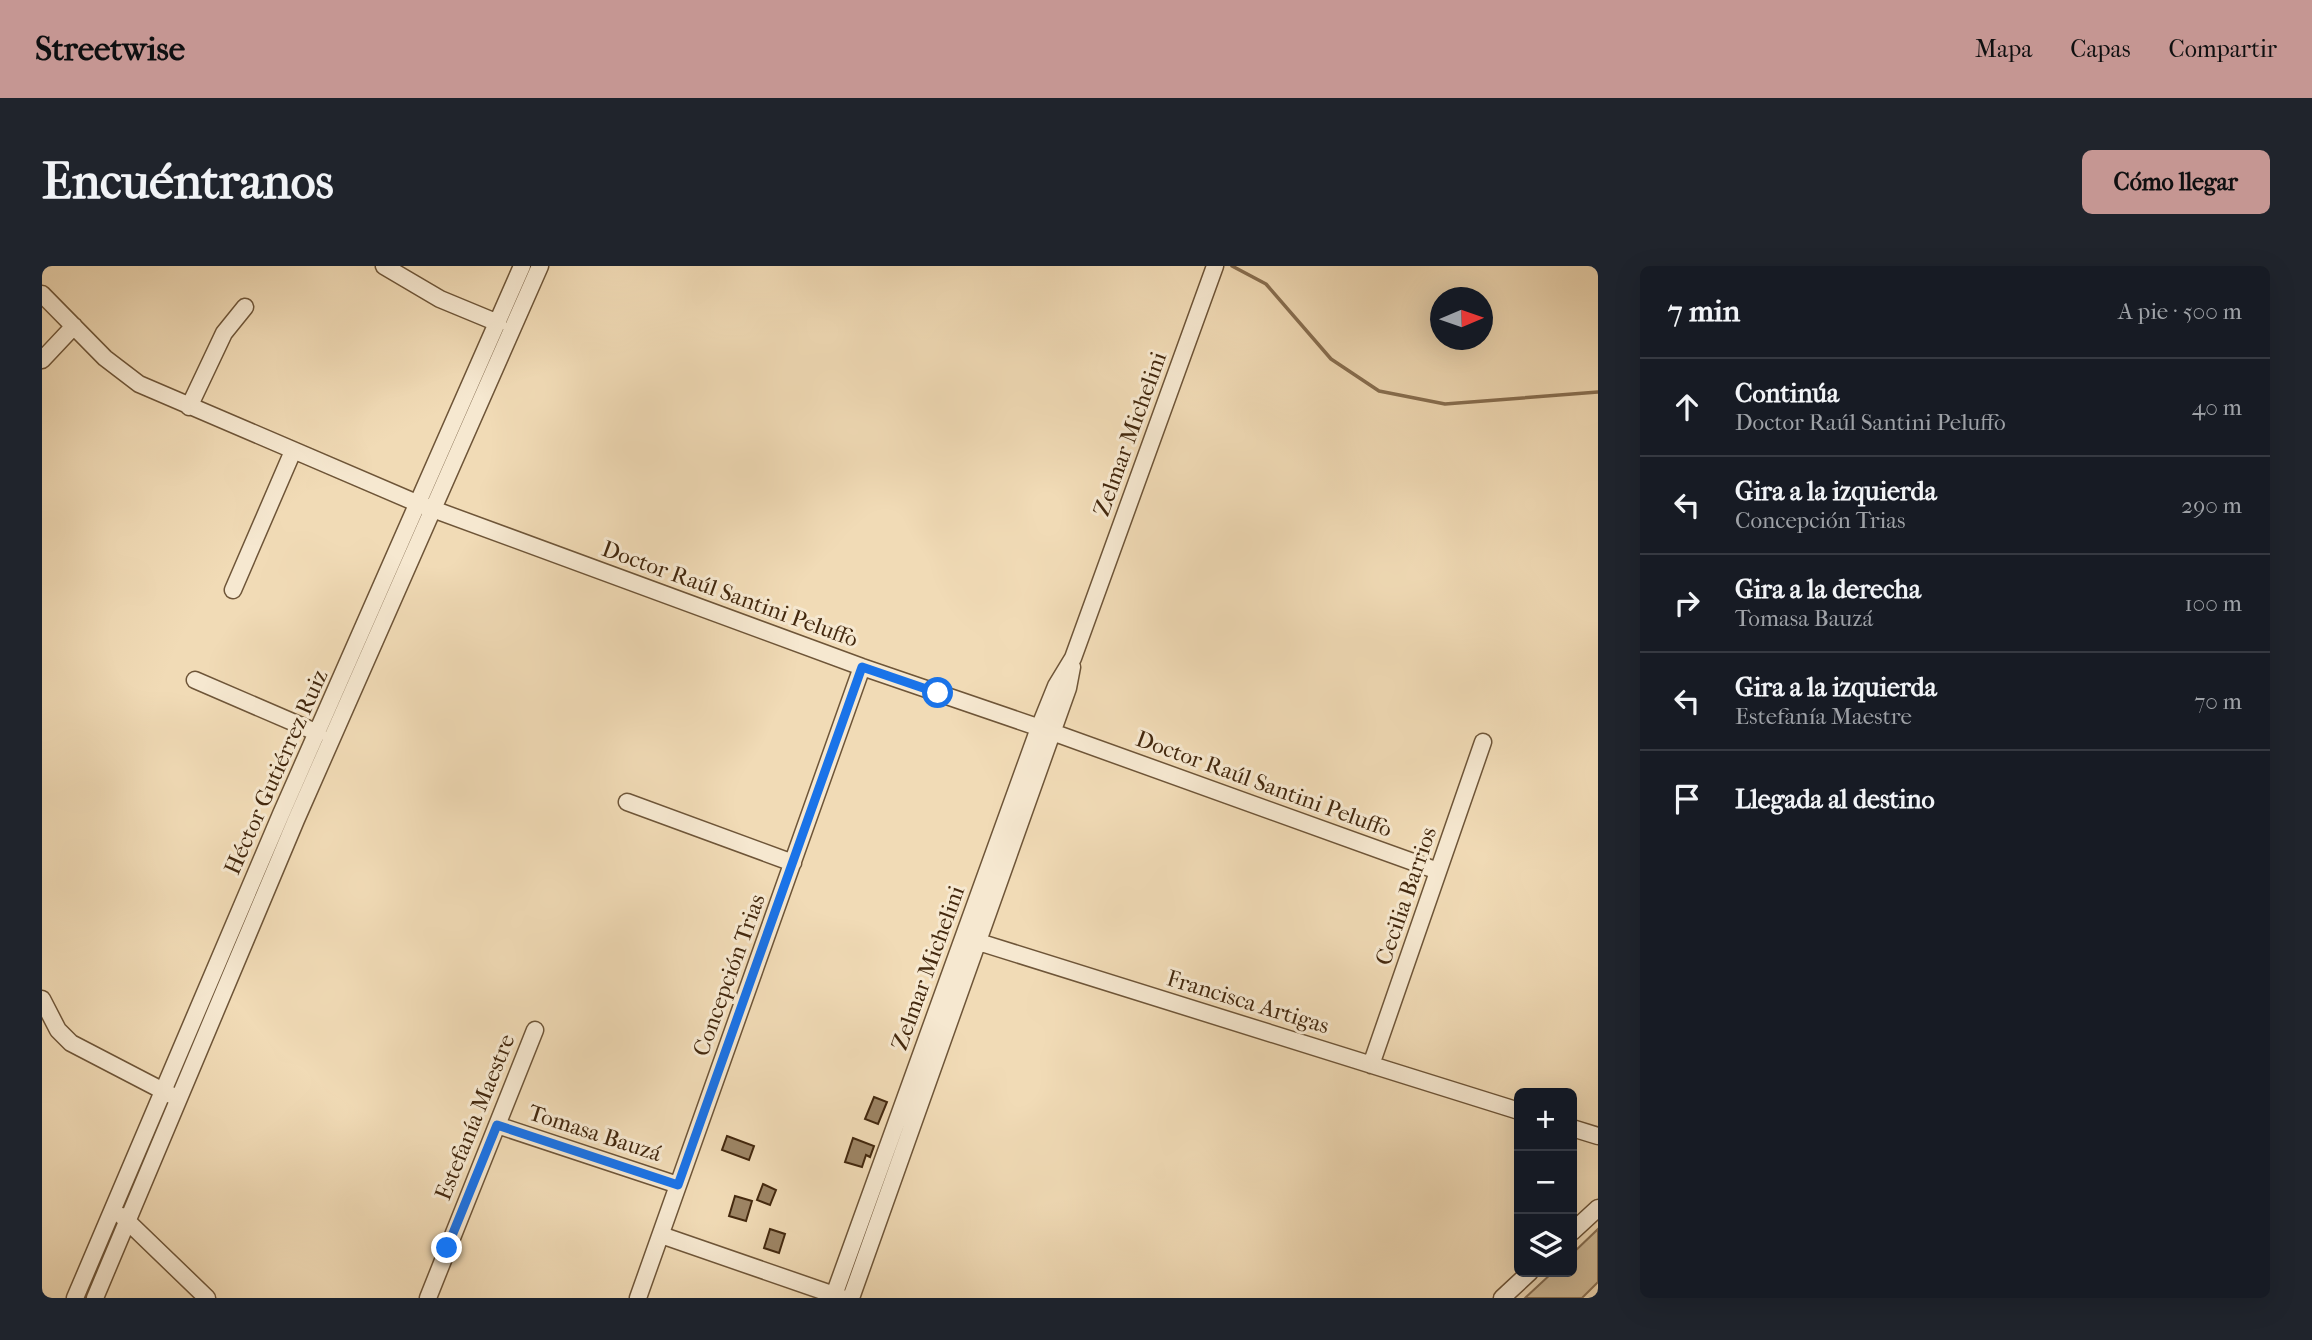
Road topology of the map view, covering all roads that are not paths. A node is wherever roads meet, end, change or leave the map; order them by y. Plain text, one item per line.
1 (384, 266) edge
2 (1214, 266) edge
3 (524, 270) edge
4 (42, 294) edge
5 (244, 307) dead end
6 (498, 323) junction
7 (74, 326) junction
8 (42, 360) edge
9 (190, 407) junction
10 (293, 451) junction
11 (419, 504) junction
12 (233, 590) dead end
13 (862, 667) junction
14 (195, 680) dead end
15 (1046, 730) junction
16 (318, 733) junction
17 (1483, 742) dead end
18 (627, 802) dead end
19 (793, 863) junction
20 (1438, 871) junction
21 (971, 939) junction
22 (42, 999) edge
23 (534, 1030) dead end
24 (1371, 1065) junction
25 (165, 1092) junction
26 (180, 1100) junction
27 (1514, 1109) edge
28 (497, 1125) junction
29 (1577, 1130) edge
30 (1598, 1136) edge
31 (678, 1185) junction
32 (1598, 1208) edge
33 (114, 1211) junction
34 (129, 1221) junction
35 (1577, 1228) edge
36 (661, 1235) junction
37 (1525, 1277) edge
38 (837, 1297) edge
39 (75, 1298) edge
40 (95, 1298) edge
41 (207, 1298) edge
42 (428, 1298) edge
43 (638, 1298) edge
44 (851, 1298) edge
45 (1502, 1298) edge

1 - 6 street
2 - 15 street, Zelmar Michelini
3 - 6 street, Héctor Gutiérrez Ruiz
3 - 26 street, Héctor Gutiérrez Ruiz
4 - 7 street, Doctor Raúl Santini Peluffo
5 - 9 street
6 - 11 street, Héctor Gutiérrez Ruiz
7 - 8 street
7 - 9 street, Doctor Raúl Santini Peluffo
9 - 10 street, Doctor Raúl Santini Peluffo
10 - 11 street, Doctor Raúl Santini Peluffo
10 - 12 street
11 - 13 street, Doctor Raúl Santini Peluffo
11 - 16 street, Héctor Gutiérrez Ruiz
13 - 15 street, Doctor Raúl Santini Peluffo
13 - 19 street, Concepción Trias
14 - 16 street
15 - 20 street, Doctor Raúl Santini Peluffo
15 - 21 street, Zelmar Michelini
16 - 25 street, Héctor Gutiérrez Ruiz
17 - 20 street, Cecilia Barrios
18 - 19 street
19 - 31 street, Concepción Trias
20 - 24 street, Cecilia Barrios
21 - 24 street, Francisca Artigas
21 - 38 street, Zelmar Michelini
21 - 44 street, Zelmar Michelini
22 - 25 street
23 - 28 street, Estefanía Maestre
24 - 27 street, Francisca Artigas
25 - 26 street
25 - 33 street, Héctor Gutiérrez Ruiz
26 - 34 street, Héctor Gutiérrez Ruiz
28 - 31 street, Tomasa Bauzá
28 - 42 street, Estefanía Maestre
29 - 30 street
31 - 36 street, Concepción Trias
32 - 35 street
33 - 34 street
33 - 39 street, Héctor Gutiérrez Ruiz
34 - 40 street, Héctor Gutiérrez Ruiz
34 - 41 street
36 - 38 street
36 - 43 street, Concepción Trias
37 - 45 street

